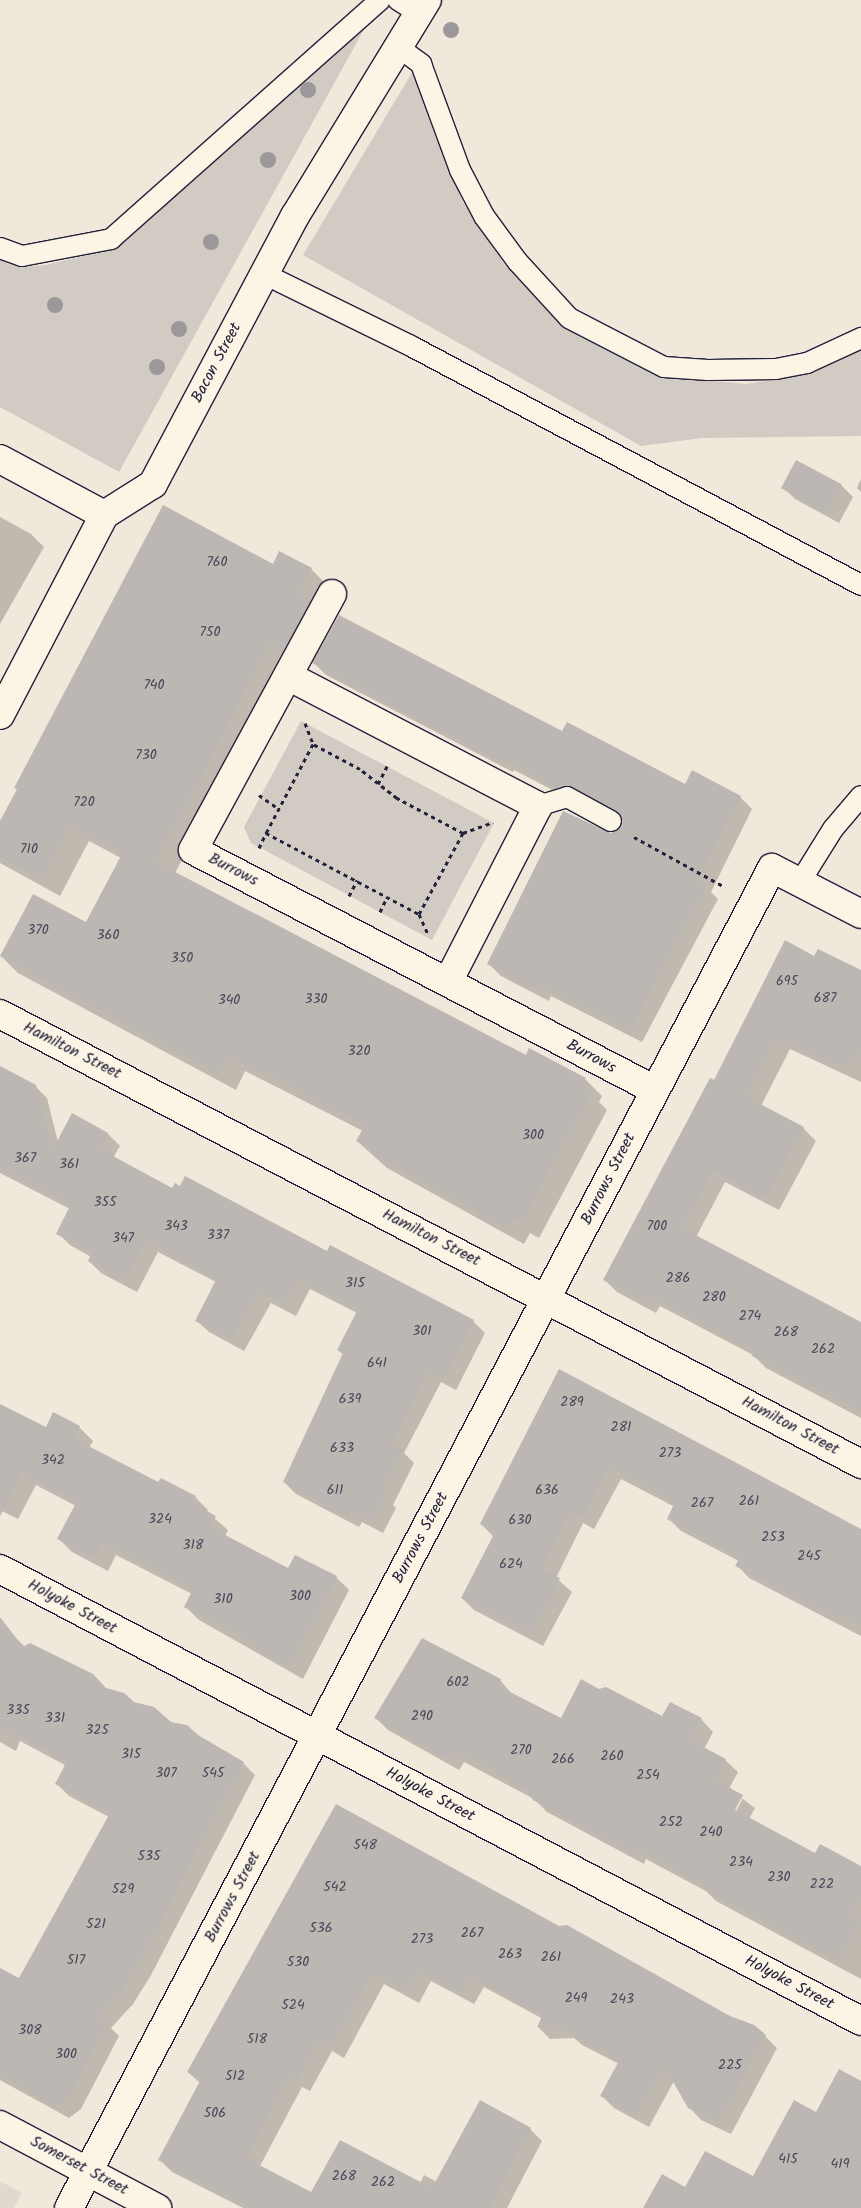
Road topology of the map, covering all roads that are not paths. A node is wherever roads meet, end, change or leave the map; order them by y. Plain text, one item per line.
1 (380, 0) edge
2 (415, 4) edge
3 (398, 47) junction
4 (0, 248) edge
5 (264, 274) junction
6 (861, 338) edge
7 (0, 459) edge
8 (104, 514) junction
9 (861, 585) edge
10 (332, 594) dead end
11 (288, 676) junction
12 (0, 715) edge
13 (861, 796) edge
14 (538, 806) junction
15 (611, 821) road end
16 (800, 882) junction
17 (861, 914) edge
18 (448, 982) junction
19 (0, 1014) edge
20 (655, 1090) junction
21 (547, 1299) junction
22 (861, 1464) edge
23 (0, 1569) edge
24 (317, 1736) junction
25 (861, 2021) edge
26 (0, 2125) edge
27 (89, 2172) junction
28 (69, 2208) edge
29 (157, 2208) edge

1 - 4 lane
2 - 3 street, Bacon Street
3 - 5 street, Bacon Street
3 - 6 lane
5 - 8 street, Bacon Street
5 - 9 lane
7 - 8 street
8 - 12 street
10 - 11 street, Burrows
11 - 14 street
11 - 18 street, Burrows
13 - 16 lane
14 - 15 lane
14 - 18 street
16 - 17 street
16 - 20 street, Burrows Street
18 - 20 street, Burrows
19 - 21 street, Hamilton Street
20 - 21 street, Burrows Street
21 - 22 street, Hamilton Street
21 - 24 street, Burrows Street
23 - 24 street, Holyoke Street
24 - 25 street, Holyoke Street
24 - 27 street, Burrows Street
26 - 27 street, Somerset Street
27 - 28 street, Burrows Street
27 - 29 street, Somerset Street

